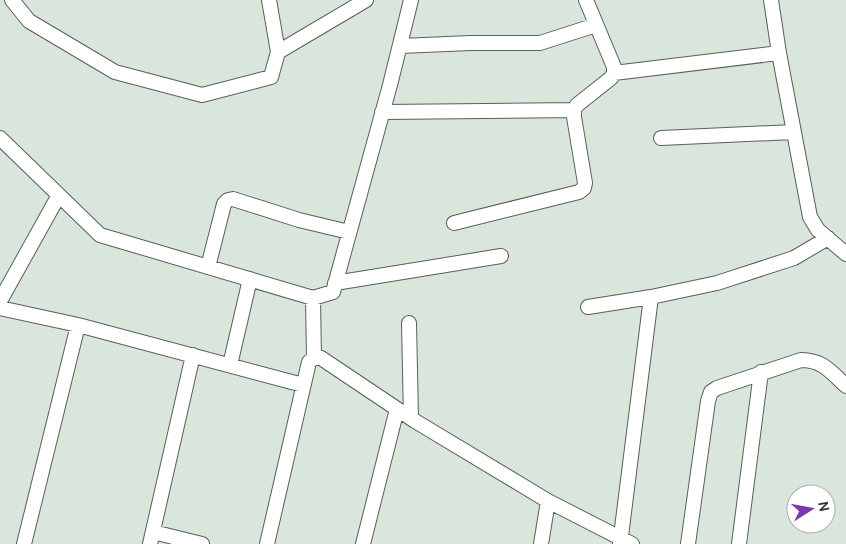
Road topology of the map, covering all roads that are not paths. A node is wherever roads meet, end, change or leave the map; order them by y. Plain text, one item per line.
1 (12, 0) edge
2 (269, 0) edge
3 (366, 0) edge
4 (412, 0) edge
5 (586, 0) edge
6 (772, 0) edge
7 (349, 5) edge
8 (596, 25) junction
9 (400, 46) junction
10 (278, 52) junction
11 (779, 53) junction
12 (614, 73) junction
13 (574, 110) junction
14 (382, 112) junction
15 (794, 132) junction
16 (0, 138) edge
17 (661, 138) dead end
18 (59, 195) junction
19 (454, 222) dead end
20 (349, 232) junction
21 (828, 238) junction
22 (846, 254) edge
23 (501, 256) dead end
24 (208, 267) junction
25 (250, 279) junction
26 (335, 283) junction
27 (651, 297) junction
28 (313, 298) junction
29 (0, 301) edge
30 (588, 307) dead end
31 (0, 308) edge
32 (409, 323) dead end
33 (78, 325) junction
34 (192, 355) junction
35 (314, 358) junction
36 (230, 365) junction
37 (762, 372) junction
38 (303, 384) junction
39 (846, 386) edge
40 (397, 409) junction
41 (410, 418) junction
42 (548, 501) junction
43 (151, 538) edge
44 (624, 542) edge
45 (24, 544) edge
46 (202, 544) edge
47 (267, 544) edge
48 (364, 544) edge
49 (541, 544) edge
50 (688, 544) edge
51 (739, 544) edge

1 - 10 street
2 - 10 street
3 - 7 street
4 - 9 street
5 - 8 street
6 - 11 street
7 - 10 street
8 - 9 street
8 - 12 street
9 - 14 street
11 - 12 street
11 - 15 street
12 - 13 street
13 - 14 street
13 - 19 street
14 - 20 street
15 - 17 street
15 - 21 street
16 - 18 street
18 - 24 street
18 - 29 street
20 - 24 street
20 - 26 street
21 - 22 street
21 - 27 street
23 - 26 street
24 - 25 street
25 - 28 street
25 - 36 street
26 - 28 street
27 - 30 street
27 - 44 street
28 - 35 street
31 - 33 street
32 - 41 street
33 - 34 street
33 - 45 street
34 - 36 street
34 - 43 street
35 - 38 street
35 - 40 street
36 - 38 street
37 - 39 street
37 - 50 street
37 - 51 street
38 - 47 street
40 - 41 street
40 - 48 street
41 - 42 street
42 - 44 street
42 - 49 street
43 - 46 street

